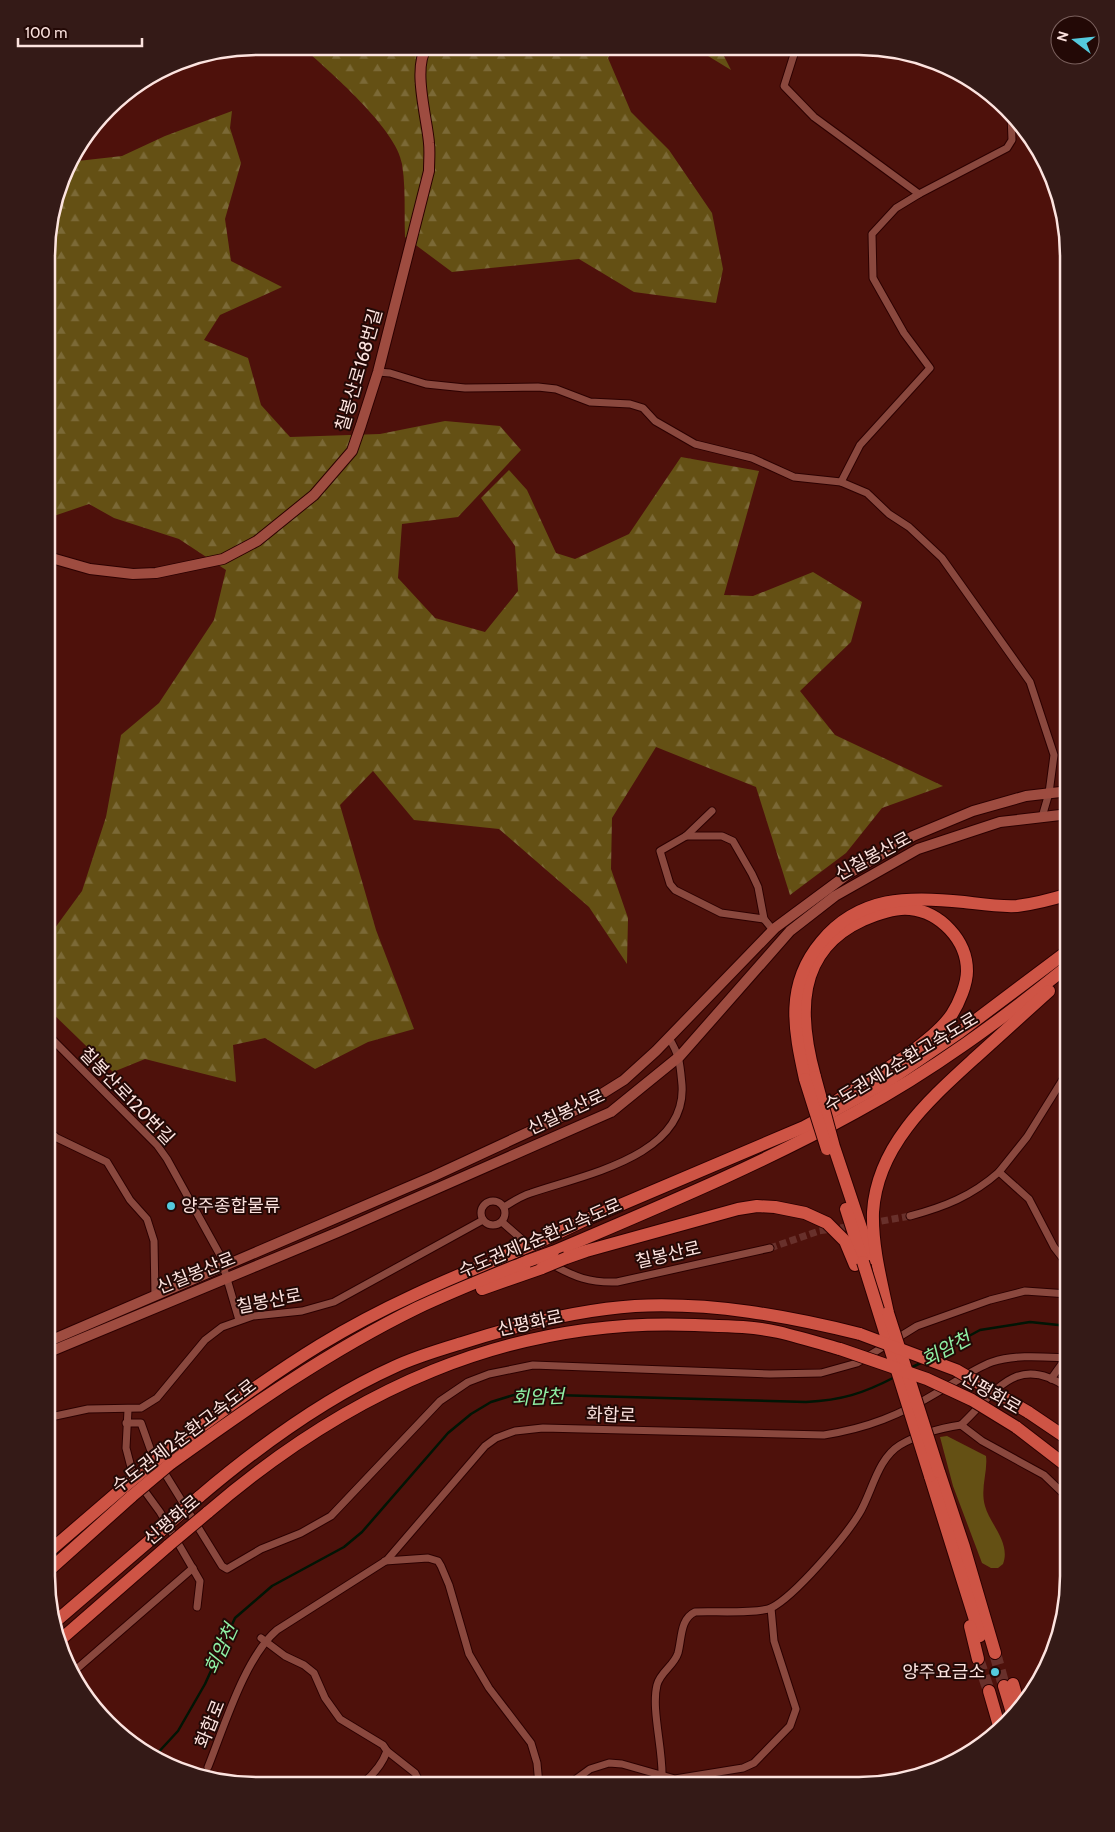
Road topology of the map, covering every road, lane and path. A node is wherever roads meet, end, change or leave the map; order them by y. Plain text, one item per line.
1 (422, 55) edge
2 (794, 55) edge
3 (1011, 125) edge
4 (919, 194) junction
5 (378, 372) junction
6 (841, 482) junction
7 (55, 558) edge
8 (1060, 792) edge
9 (1049, 794) junction
10 (712, 811) dead end
11 (1060, 815) edge
12 (1042, 817) junction
13 (686, 836) junction
14 (1060, 896) edge
15 (764, 919) junction
16 (773, 930) junction
17 (1060, 956) edge
18 (1060, 972) edge
19 (1060, 982) edge
20 (668, 1038) junction
21 (55, 1042) edge
22 (680, 1056) junction
23 (810, 1078) junction
24 (1060, 1084) edge
25 (55, 1136) edge
26 (774, 1140) junction
27 (999, 1172) junction
28 (504, 1207) junction
29 (910, 1216) tunnel mouth
30 (483, 1220) junction
31 (502, 1222) junction
32 (770, 1248) tunnel mouth
33 (1060, 1254) edge
34 (866, 1261) junction
35 (223, 1267) junction
36 (227, 1278) junction
37 (1060, 1293) edge
38 (155, 1296) junction
39 (417, 1308) junction
40 (239, 1320) junction
41 (55, 1338) edge
42 (55, 1349) edge
43 (1060, 1358) edge
44 (1060, 1368) edge
45 (1052, 1379) junction
46 (1060, 1384) edge
47 (128, 1410) junction
48 (55, 1416) edge
49 (126, 1423) junction
50 (961, 1425) junction
51 (1060, 1434) edge
52 (167, 1458) junction
53 (1060, 1461) edge
54 (934, 1474) junction
55 (1060, 1490) edge
56 (128, 1491) junction
57 (55, 1547) edge
58 (385, 1561) junction
59 (55, 1565) edge
60 (193, 1568) junction
61 (196, 1607) dead end
62 (771, 1608) junction
63 (60, 1619) edge
64 (65, 1636) edge
65 (263, 1639) junction
66 (78, 1669) edge
67 (1001, 1687) junction
68 (1015, 1703) edge
69 (1010, 1709) edge
70 (1005, 1714) edge
71 (1000, 1719) edge
72 (387, 1751) junction
73 (208, 1767) dead end
74 (370, 1777) edge
75 (417, 1777) edge
76 (538, 1777) edge
77 (579, 1777) edge
78 (662, 1777) joint
79 (692, 1777) edge

1 - 5 street, 칠봉산로168번길
2 - 4 street
3 - 4 street
4 - 6 street
5 - 6 street
5 - 7 street, 칠봉산로168번길
6 - 9 street
8 - 9 street, 신칠봉산로
9 - 12 street
9 - 16 street, 신칠봉산로
10 - 13 street
11 - 12 street, 신칠봉산로
12 - 22 street, 신칠봉산로
13 - 15 street
13 - 15 street
14 - 23 highway
15 - 16 street
16 - 20 street, 신칠봉산로
17 - 26 highway, 수도권제2순환고속도로
18 - 39 highway, 수도권제2순환고속도로, bridge
19 - 34 highway
20 - 22 street
20 - 35 street, 신칠봉산로
21 - 35 street, 칠봉산로120번길
22 - 28 street
22 - 36 street, 신칠봉산로
23 - 26 highway
23 - 34 highway, bridge
24 - 27 street
25 - 38 street, 신칠봉산로
26 - 52 highway, 수도권제2순환고속도로, bridge
27 - 29 street
27 - 33 street
28 - 30 street
28 - 31 street
30 - 31 street
30 - 40 street, 칠봉산로
31 - 32 street, 칠봉산로
34 - 39 highway, bridge
34 - 54 highway, bridge
34 - 54 highway, bridge
35 - 36 street, 칠봉산로120번길
35 - 38 street, 신칠봉산로
36 - 40 street, 칠봉산로120번길
36 - 42 street, 신칠봉산로
37 - 49 street
38 - 41 street, 신칠봉산로
39 - 52 highway, 수도권제2순환고속도로
40 - 47 street, 칠봉산로
43 - 58 street, 화합로
44 - 45 street
45 - 46 street
45 - 50 street
47 - 48 street, 칠봉산로
47 - 49 street
49 - 60 street
50 - 55 street
50 - 62 street
51 - 63 highway, 신평화로, bridge
52 - 56 highway, 수도권제2순환고속도로, bridge
53 - 64 highway, 신평화로, bridge
54 - 54 highway
56 - 57 highway, 수도권제2순환고속도로
56 - 59 highway, 수도권제2순환고속도로
58 - 65 street, 화합로
58 - 76 street
60 - 61 street
60 - 66 street
62 - 78 street
62 - 79 street
65 - 72 street
65 - 73 street, 화합로
67 - 68 highway
67 - 69 highway
67 - 70 highway
67 - 71 highway
72 - 74 street
72 - 75 street
77 - 78 street

